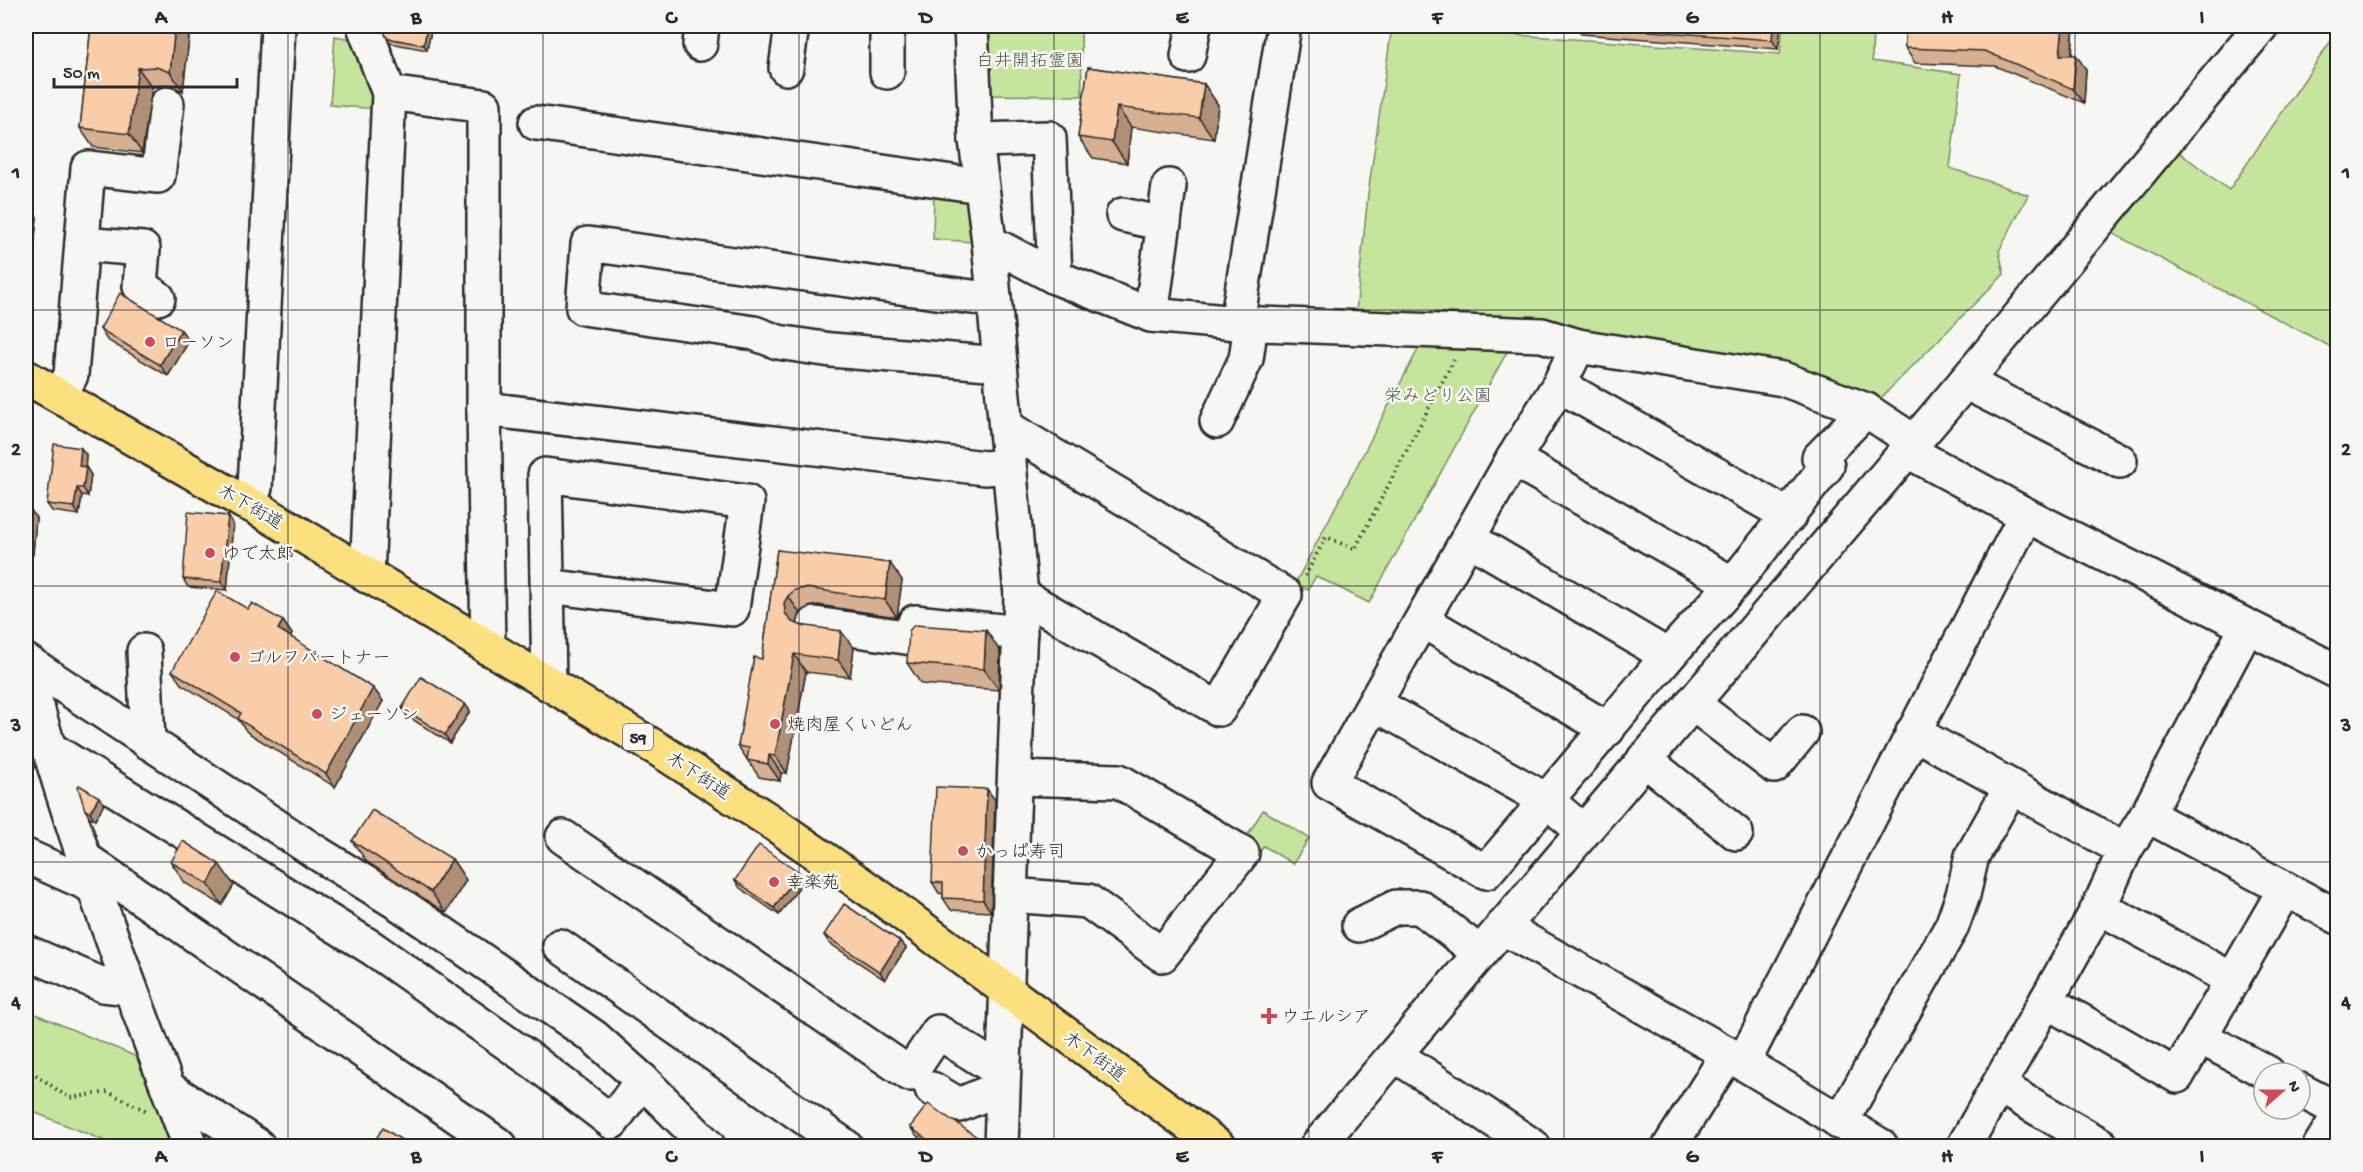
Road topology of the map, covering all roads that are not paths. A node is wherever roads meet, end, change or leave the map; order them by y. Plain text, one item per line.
1 (278, 26) edge
2 (364, 26) edge
3 (792, 26) edge
4 (887, 26) edge
5 (970, 26) edge
6 (1284, 26) edge
7 (2261, 26) edge
8 (786, 68) dead end
9 (886, 72) dead end
10 (389, 93) junction
11 (167, 104) dead end
12 (536, 123) dead end
13 (976, 140) junction
14 (981, 186) junction
15 (1169, 186) dead end
16 (1123, 215) dead end
17 (1164, 224) junction
18 (989, 242) junction
19 (82, 244) junction
20 (1055, 277) junction
21 (158, 298) dead end
22 (994, 300) junction
23 (1151, 315) junction
24 (1244, 324) junction
25 (1578, 346) junction
26 (1000, 364) junction
27 (26, 377) edge
28 (1965, 382) junction
29 (1559, 385) junction
30 (60, 396) junction
31 (484, 409) junction
32 (1866, 410) junction
33 (1217, 421) dead end
34 (1006, 426) junction
35 (1910, 445) junction
36 (1513, 459) junction
37 (2120, 461) dead end
38 (1009, 466) junction
39 (244, 502) junction
40 (2026, 515) junction
41 (1789, 516) junction
42 (1469, 539) junction
43 (366, 576) junction
44 (1733, 584) junction
45 (547, 586) junction
46 (1021, 596) junction
47 (1423, 621) junction
48 (815, 624) dead end
49 (2247, 627) junction
50 (1020, 633) junction
51 (488, 648) junction
52 (144, 651) dead end
53 (1668, 656) junction
54 (26, 661) edge
55 (26, 667) edge
56 (2337, 672) edge
57 (549, 684) junction
58 (1692, 703) junction
59 (1375, 704) junction
60 (1608, 729) junction
61 (1802, 732) dead end
62 (1913, 732) junction
63 (148, 742) junction
64 (42, 754) edge
65 (1644, 759) junction
66 (1015, 778) junction
67 (2011, 787) junction
68 (1546, 800) junction
69 (2147, 815) junction
70 (1583, 831) junction
71 (1736, 833) dead end
72 (563, 837) dead end
73 (2125, 850) junction
74 (26, 856) edge
75 (90, 873) junction
76 (2285, 889) junction
77 (1010, 895) junction
78 (401, 905) junction
79 (2099, 907) junction
80 (2337, 917) edge
81 (1359, 925) dead end
82 (1502, 927) junction
83 (560, 946) dead end
84 (372, 948) junction
85 (26, 952) edge
86 (1480, 953) junction
87 (2233, 980) junction
88 (130, 988) junction
89 (1005, 991) junction
90 (2046, 1001) junction
91 (2200, 1037) junction
92 (1395, 1055) junction
93 (1735, 1059) junction
94 (2252, 1065) edge
95 (642, 1080) junction
96 (1002, 1080) junction
97 (1999, 1086) junction
98 (932, 1089) dead end
99 (172, 1098) junction
100 (2312, 1103) edge
101 (1840, 1123) junction
102 (2333, 1126) edge
103 (2101, 1145) edge
104 (190, 1146) edge
105 (258, 1146) edge
106 (500, 1146) edge
107 (708, 1146) edge
108 (845, 1146) edge
109 (1000, 1146) edge
110 (1218, 1146) edge
111 (1317, 1146) edge
112 (1533, 1146) edge
113 (1670, 1146) edge
114 (1881, 1146) edge
115 (1964, 1146) edge

1 - 39 street
2 - 10 street
3 - 8 street
4 - 9 street
5 - 13 street
6 - 24 street
7 - 28 street
10 - 31 street
10 - 43 street
11 - 19 street
12 - 14 street
13 - 14 street
13 - 20 street
14 - 18 street
15 - 17 street
16 - 17 street
17 - 23 street
18 - 20 street
18 - 22 street
19 - 21 street
19 - 30 street
20 - 23 street
22 - 26 street
22 - 26 street
23 - 24 street
24 - 25 street
24 - 33 street
25 - 29 street
25 - 32 street
26 - 34 street
27 - 30 main road, 木下街道 / 59
28 - 35 street
28 - 37 street
29 - 36 street
29 - 41 street
30 - 39 main road, 木下街道 / 59
31 - 38 street
31 - 51 street
32 - 35 street
32 - 41 street
34 - 38 street
34 - 46 street
35 - 40 street
35 - 58 street
36 - 42 street
36 - 44 street
38 - 46 street
39 - 43 main road, 木下街道 / 59
40 - 49 street
40 - 62 street
41 - 44 street
42 - 47 street
42 - 53 street
43 - 51 main road, 木下街道 / 59
44 - 53 street
45 - 45 street
45 - 57 street
46 - 50 street
47 - 59 street
47 - 60 street
48 - 50 street
49 - 56 street
49 - 69 street
50 - 66 street
51 - 57 main road, 木下街道 / 59
52 - 63 street
53 - 60 street
54 - 63 street
55 - 64 street
57 - 89 main road, 木下街道 / 59
58 - 61 street
58 - 65 street
59 - 68 street
59 - 68 street
60 - 68 street
62 - 67 street
62 - 93 street
63 - 78 street
64 - 75 street
64 - 84 street
65 - 70 street
65 - 71 street
66 - 77 street
66 - 77 street
67 - 73 street
67 - 101 street
68 - 70 street
69 - 73 street
69 - 76 street
70 - 82 street
72 - 96 street
73 - 79 street
74 - 75 street
75 - 88 street
75 - 106 street
76 - 80 street
76 - 87 street
77 - 89 street
78 - 84 street
78 - 95 street
79 - 87 street
79 - 90 street
81 - 86 street
82 - 86 street
82 - 93 street
83 - 108 street
84 - 95 street
85 - 88 street
86 - 92 street
87 - 91 street
88 - 99 street
89 - 96 street
89 - 110 main road, 木下街道 / 59
90 - 91 street
90 - 97 street
91 - 94 street
92 - 111 street
92 - 112 street
93 - 101 street
93 - 113 street
95 - 107 street
96 - 98 street
96 - 109 street
97 - 103 street
97 - 115 street
99 - 104 street
99 - 105 street
100 - 102 street
101 - 114 street

